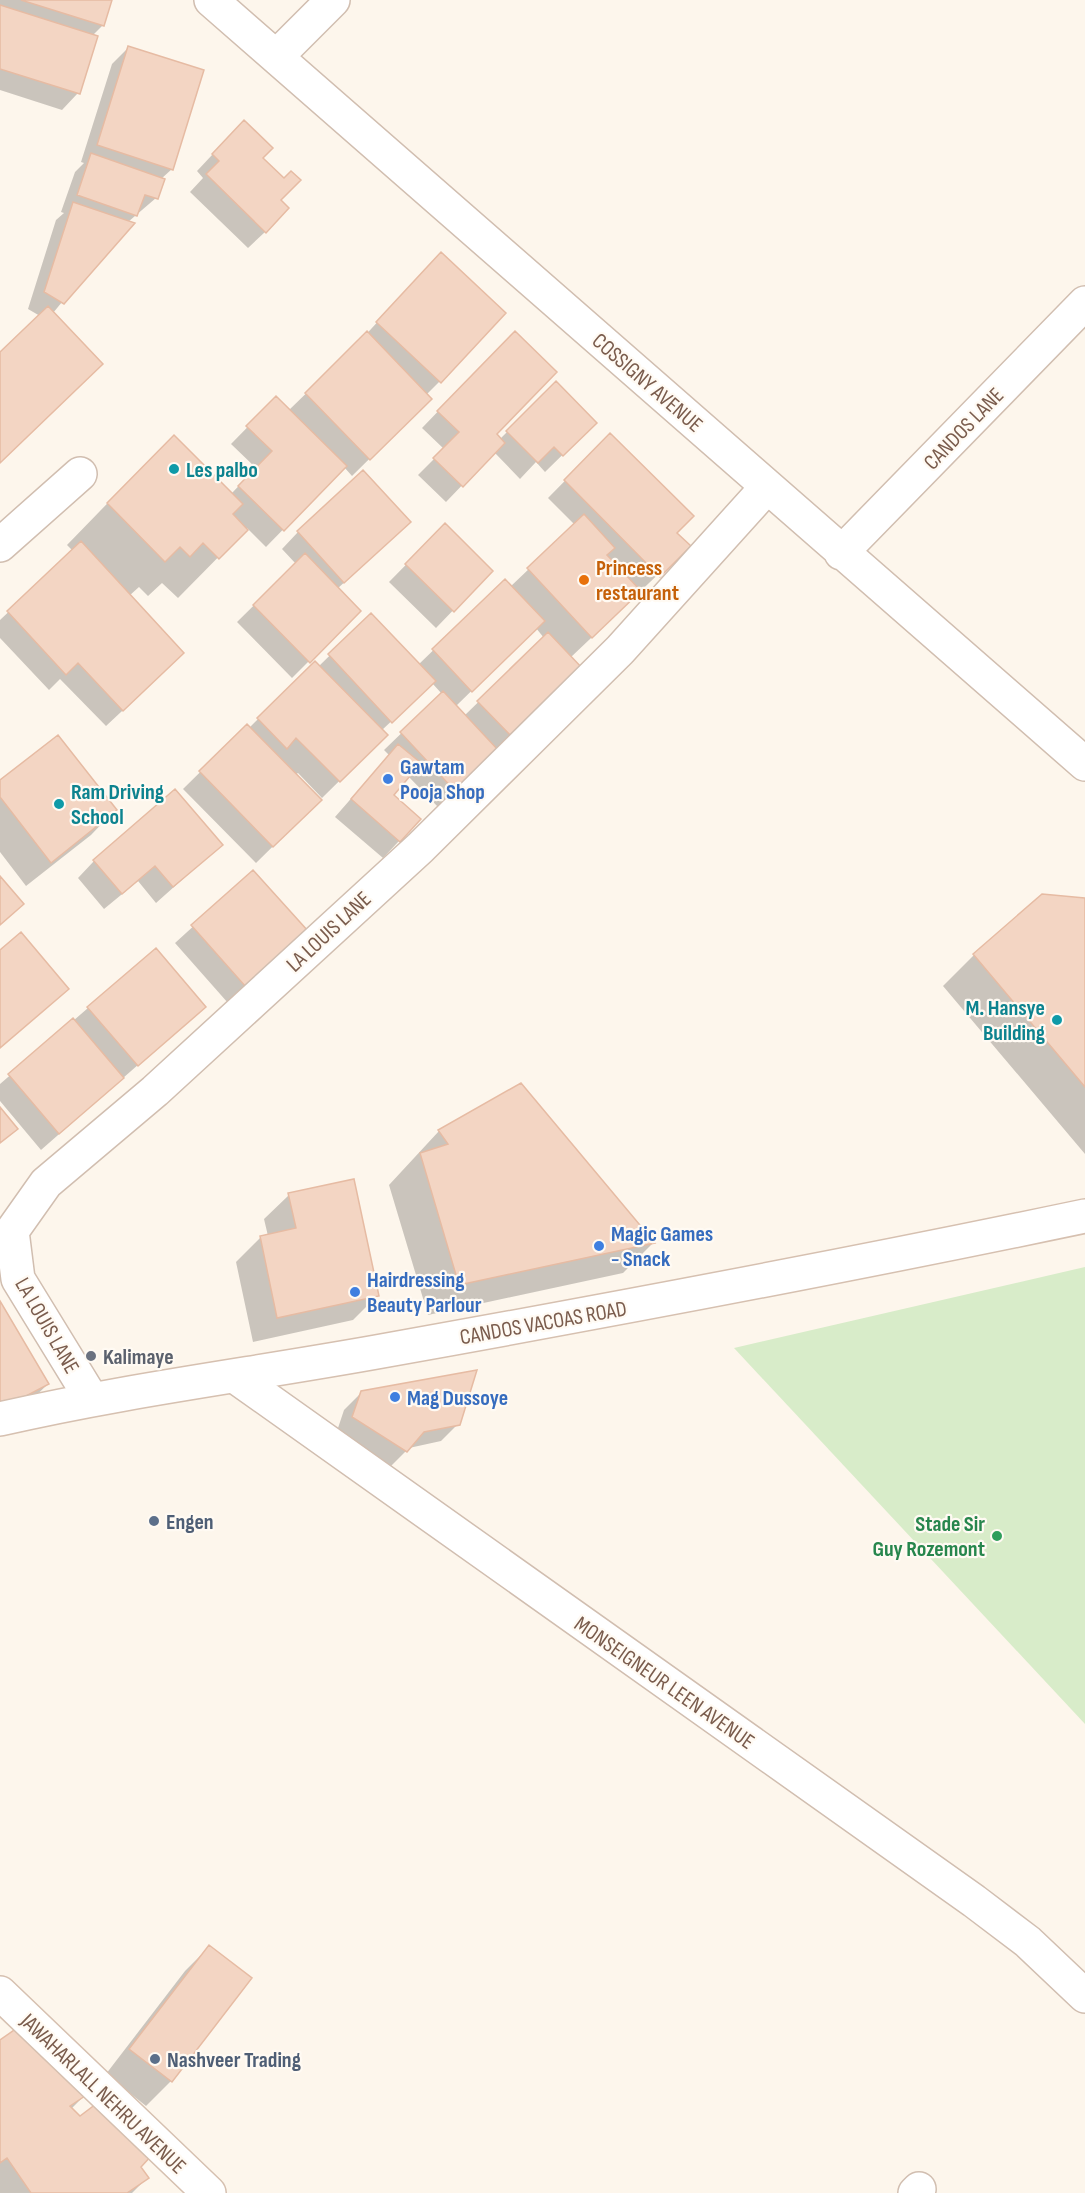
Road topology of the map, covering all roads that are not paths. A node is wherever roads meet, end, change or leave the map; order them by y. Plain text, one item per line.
1 (211, 0) edge
2 (333, 0) edge
3 (277, 56) junction
4 (1085, 303) edge
5 (80, 474) dead end
6 (768, 487) junction
7 (0, 545) edge
8 (841, 553) junction
9 (1085, 765) edge
10 (1085, 1216) edge
11 (236, 1377) junction
12 (91, 1398) junction
13 (0, 1419) edge
14 (0, 1993) edge
15 (1085, 1996) edge
16 (209, 2193) edge

1 - 3 street, COSSIGNY AVENUE
2 - 3 street
3 - 6 street, COSSIGNY AVENUE
4 - 8 street, CANDOS LANE
5 - 7 street
6 - 8 street, COSSIGNY AVENUE
6 - 12 street, LA LOUIS LANE
8 - 9 street, COSSIGNY AVENUE
10 - 11 street, CANDOS VACOAS ROAD
11 - 12 street, CANDOS VACOAS ROAD
11 - 15 street, MONSEIGNEUR LEEN AVENUE
12 - 13 street, CANDOS VACOAS ROAD
14 - 16 street, JAWAHARLALL NEHRU AVENUE

